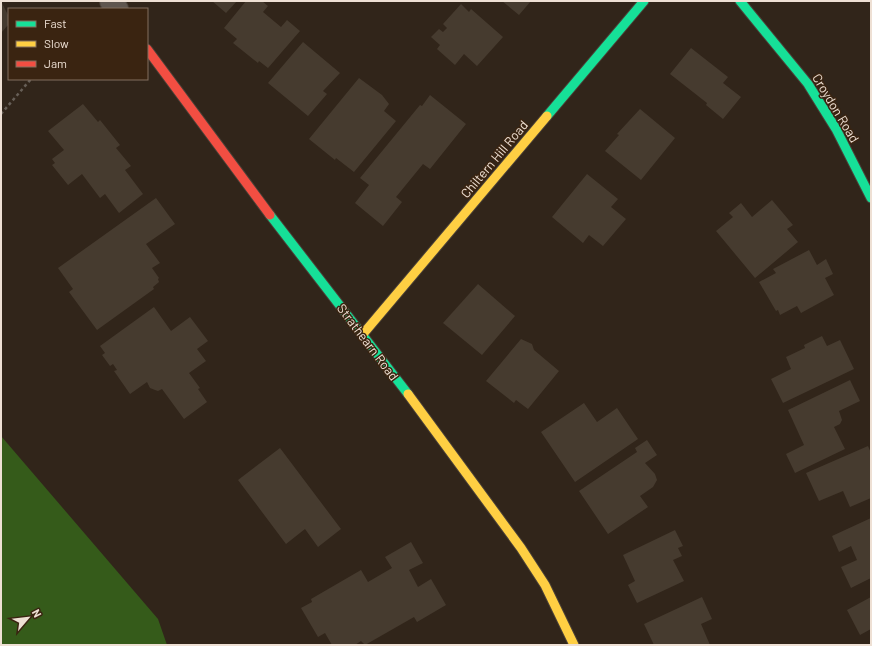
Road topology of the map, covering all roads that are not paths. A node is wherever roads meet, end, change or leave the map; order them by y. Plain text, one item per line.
1 (644, 1) edge
2 (740, 1) edge
3 (148, 50) edge
4 (871, 198) edge
5 (363, 334) junction
6 (574, 645) edge

1 - 5 street, Chiltern Hill Road
2 - 4 street, Croydon Road
3 - 5 street, Strathearn Road
5 - 6 street, Strathearn Road

